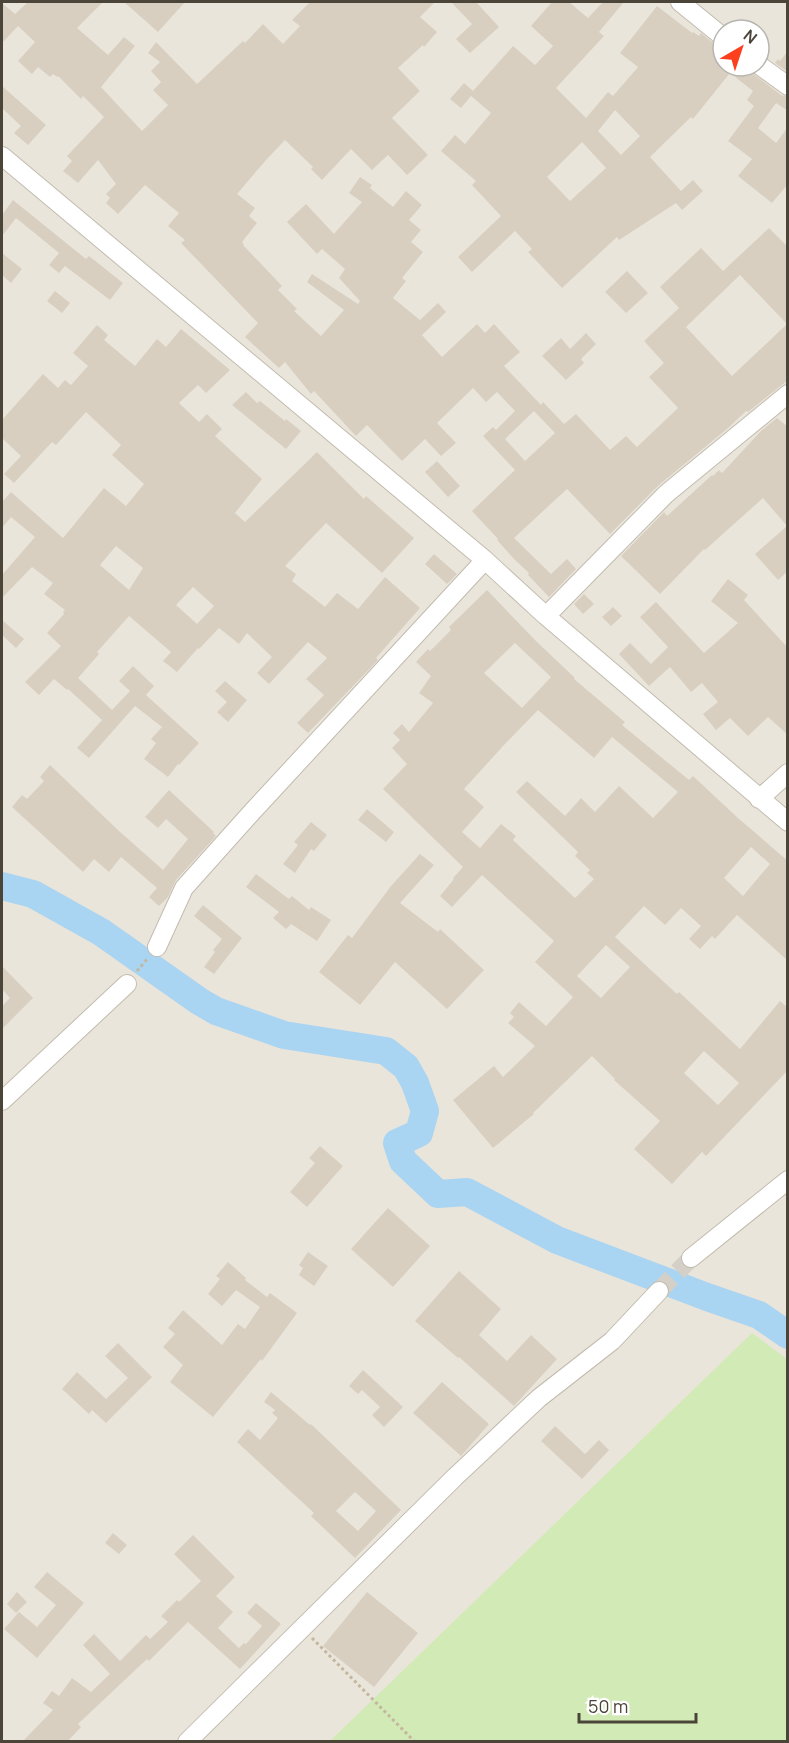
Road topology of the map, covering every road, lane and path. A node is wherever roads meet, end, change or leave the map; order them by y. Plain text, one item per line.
1 (680, 2) edge
2 (711, 27) edge
3 (771, 74) edge
4 (788, 86) edge
5 (2, 156) edge
6 (788, 394) edge
7 (485, 560) junction
8 (546, 616) junction
9 (788, 773) edge
10 (759, 799) junction
11 (788, 822) edge
12 (157, 947) joint
13 (127, 984) joint
14 (2, 1101) edge
15 (788, 1180) edge
16 (690, 1258) tunnel mouth
17 (659, 1291) tunnel mouth
18 (301, 1628) junction
19 (188, 1742) edge
20 (415, 1742) edge

1 - 2 street
3 - 4 street
5 - 7 street
6 - 8 street
7 - 8 street
7 - 12 street
8 - 10 street
9 - 10 street
10 - 11 street
12 - 13 path
13 - 14 street
15 - 16 street
17 - 18 street
18 - 19 street
18 - 20 path

